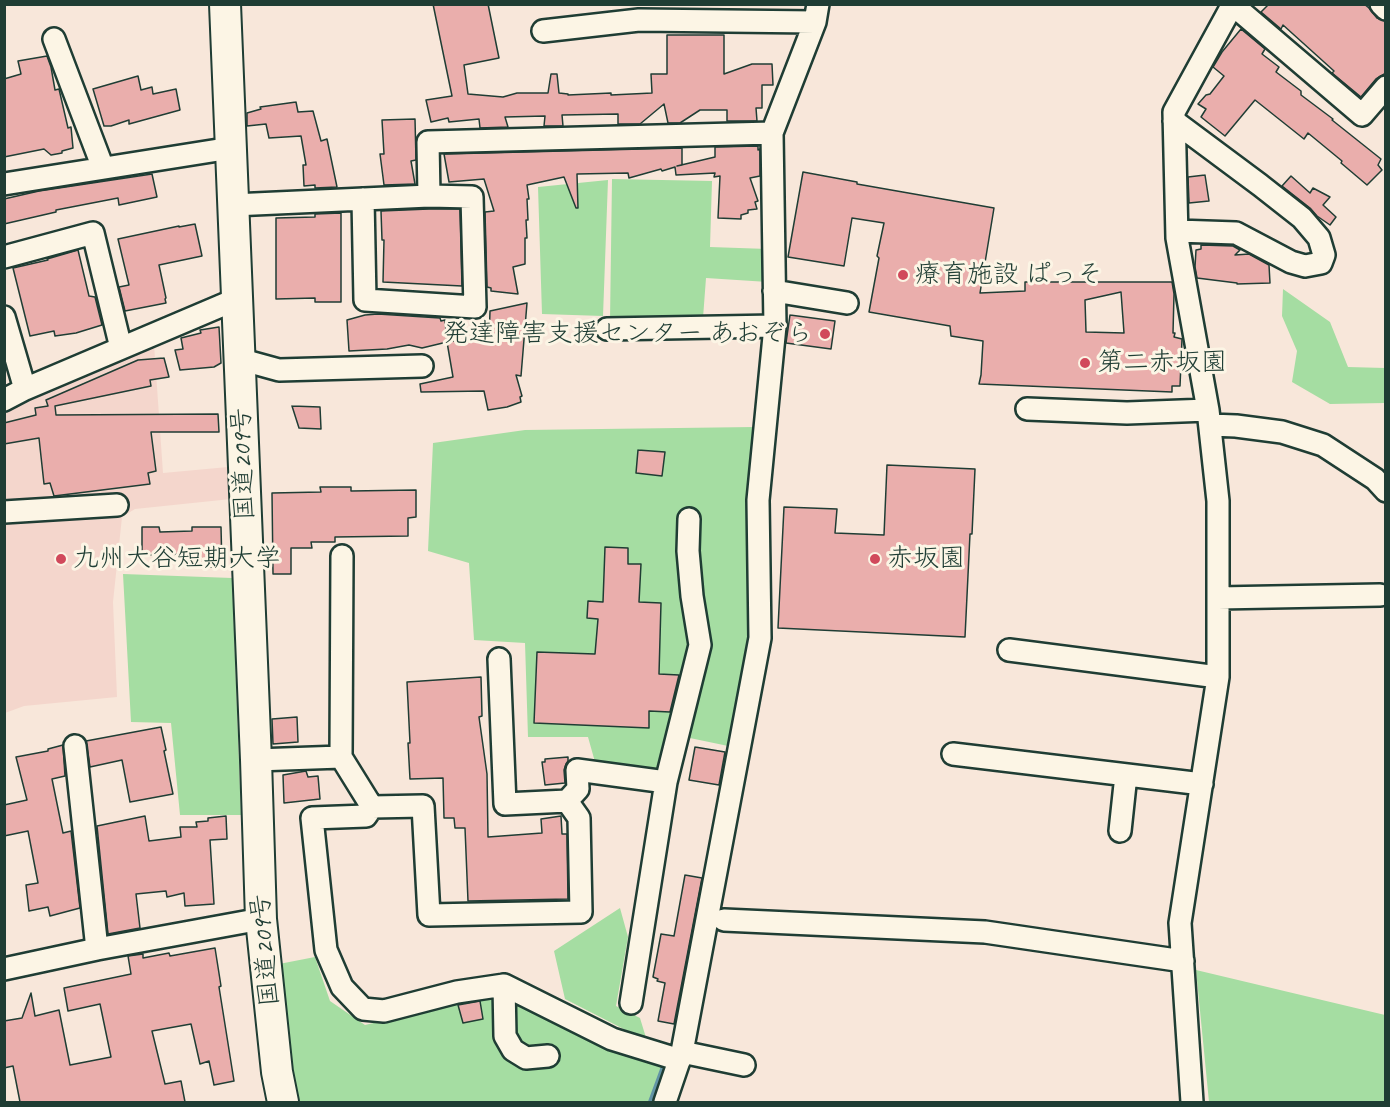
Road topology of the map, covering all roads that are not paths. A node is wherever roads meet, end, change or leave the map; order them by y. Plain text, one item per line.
1 (225, 4) edge
2 (1381, 4) edge
3 (1233, 5) edge
4 (1386, 9) edge
5 (817, 13) edge
6 (543, 31) dead end
7 (54, 39) dead end
8 (1386, 87) edge
9 (1174, 121) junction
10 (772, 133) junction
11 (231, 148) junction
12 (104, 168) junction
13 (5, 183) edge
14 (429, 196) junction
15 (363, 199) junction
16 (233, 205) junction
17 (1177, 231) junction
18 (4, 257) edge
19 (774, 291) junction
20 (237, 299) junction
21 (847, 303) dead end
22 (4, 317) edge
23 (775, 326) junction
24 (607, 329) dead end
25 (121, 348) junction
26 (239, 359) junction
27 (422, 366) dead end
28 (24, 389) junction
29 (4, 400) edge
30 (1027, 409) dead end
31 (1209, 418) junction
32 (1386, 491) edge
33 (117, 505) dead end
34 (4, 512) edge
35 (689, 519) dead end
36 (342, 556) dead end
37 (1380, 595) dead end
38 (1218, 598) junction
39 (1009, 650) dead end
40 (499, 659) dead end
41 (1218, 677) junction
42 (75, 746) dead end
43 (953, 754) dead end
44 (341, 757) junction
45 (256, 760) junction
46 (1126, 775) junction
47 (666, 782) junction
48 (1202, 784) junction
49 (567, 801) junction
50 (372, 807) junction
51 (1120, 831) dead end
52 (261, 919) junction
53 (724, 920) dead end
54 (97, 949) junction
55 (1183, 961) junction
56 (4, 969) edge
57 (504, 985) junction
58 (632, 1003) dead end
59 (548, 1056) dead end
60 (681, 1056) junction
61 (744, 1065) dead end
62 (284, 1102) edge
63 (665, 1102) edge
64 (1192, 1102) edge

1 - 11 highway, 国道209号
2 - 4 street
3 - 8 street
3 - 9 street
5 - 6 street
5 - 10 street
7 - 12 street
9 - 17 street
9 - 17 street
10 - 14 street
10 - 19 street
11 - 12 street
11 - 16 highway, 国道209号
12 - 13 street
14 - 15 street
14 - 15 street
15 - 16 street
16 - 20 highway, 国道209号
17 - 31 street
18 - 25 street
19 - 21 street
19 - 23 street
20 - 25 street
20 - 26 highway, 国道209号
22 - 28 street
23 - 24 street
23 - 60 street
25 - 28 street
26 - 27 street
26 - 45 highway, 国道209号
28 - 29 street
30 - 31 street
31 - 32 street
31 - 38 street
33 - 34 street
35 - 47 street
36 - 44 street
37 - 38 street
38 - 41 street
39 - 41 street
40 - 49 street
41 - 48 street
42 - 54 street
43 - 46 street
44 - 45 street
44 - 50 street
45 - 52 highway, 国道209号
46 - 48 street
46 - 51 street
47 - 49 street
47 - 58 street
48 - 55 street
49 - 50 street
50 - 57 street
52 - 54 street
52 - 62 highway, 国道209号
53 - 55 street
54 - 56 street
55 - 64 street
57 - 59 street
57 - 60 street
60 - 61 street
60 - 63 street

